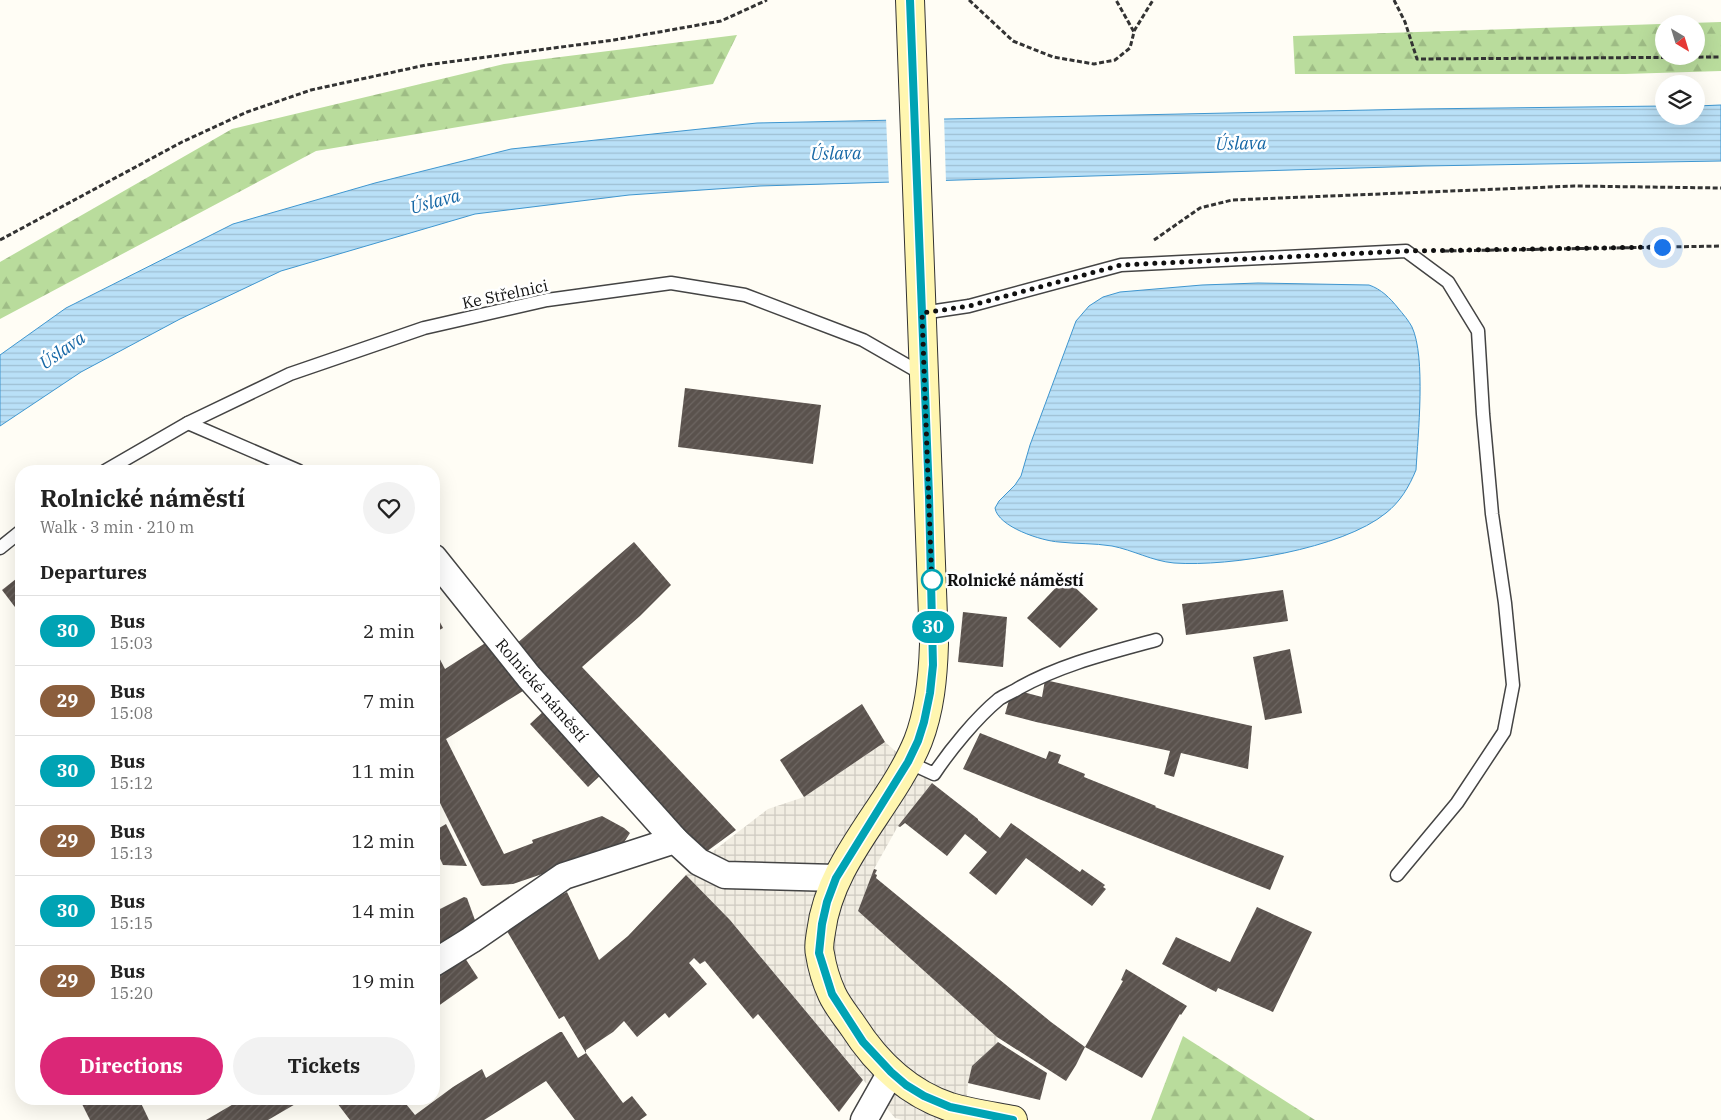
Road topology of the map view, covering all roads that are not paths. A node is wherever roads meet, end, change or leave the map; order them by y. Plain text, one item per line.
1 (910, 0) edge
2 (921, 304) junction
3 (924, 375) junction
4 (188, 423) junction
5 (115, 465) edge
6 (285, 465) edge
7 (15, 537) edge
8 (0, 548) edge
9 (440, 566) edge
10 (1156, 640) dead end
11 (908, 762) junction
12 (675, 840) junction
13 (1397, 875) dead end
14 (836, 878) junction
15 (440, 959) edge
16 (891, 1072) junction
17 (864, 1120) edge
18 (1013, 1120) edge

1 - 2 street
2 - 3 street
2 - 13 lane
3 - 4 lane, Ke Střelnici
3 - 11 street
4 - 5 lane, Ke Střelnici
4 - 6 lane
7 - 8 lane
9 - 12 street, Rolnické náměstí
10 - 11 lane
11 - 14 street
12 - 14 street, Rolnické náměstí
12 - 15 street
14 - 16 street
16 - 17 street
16 - 18 street

